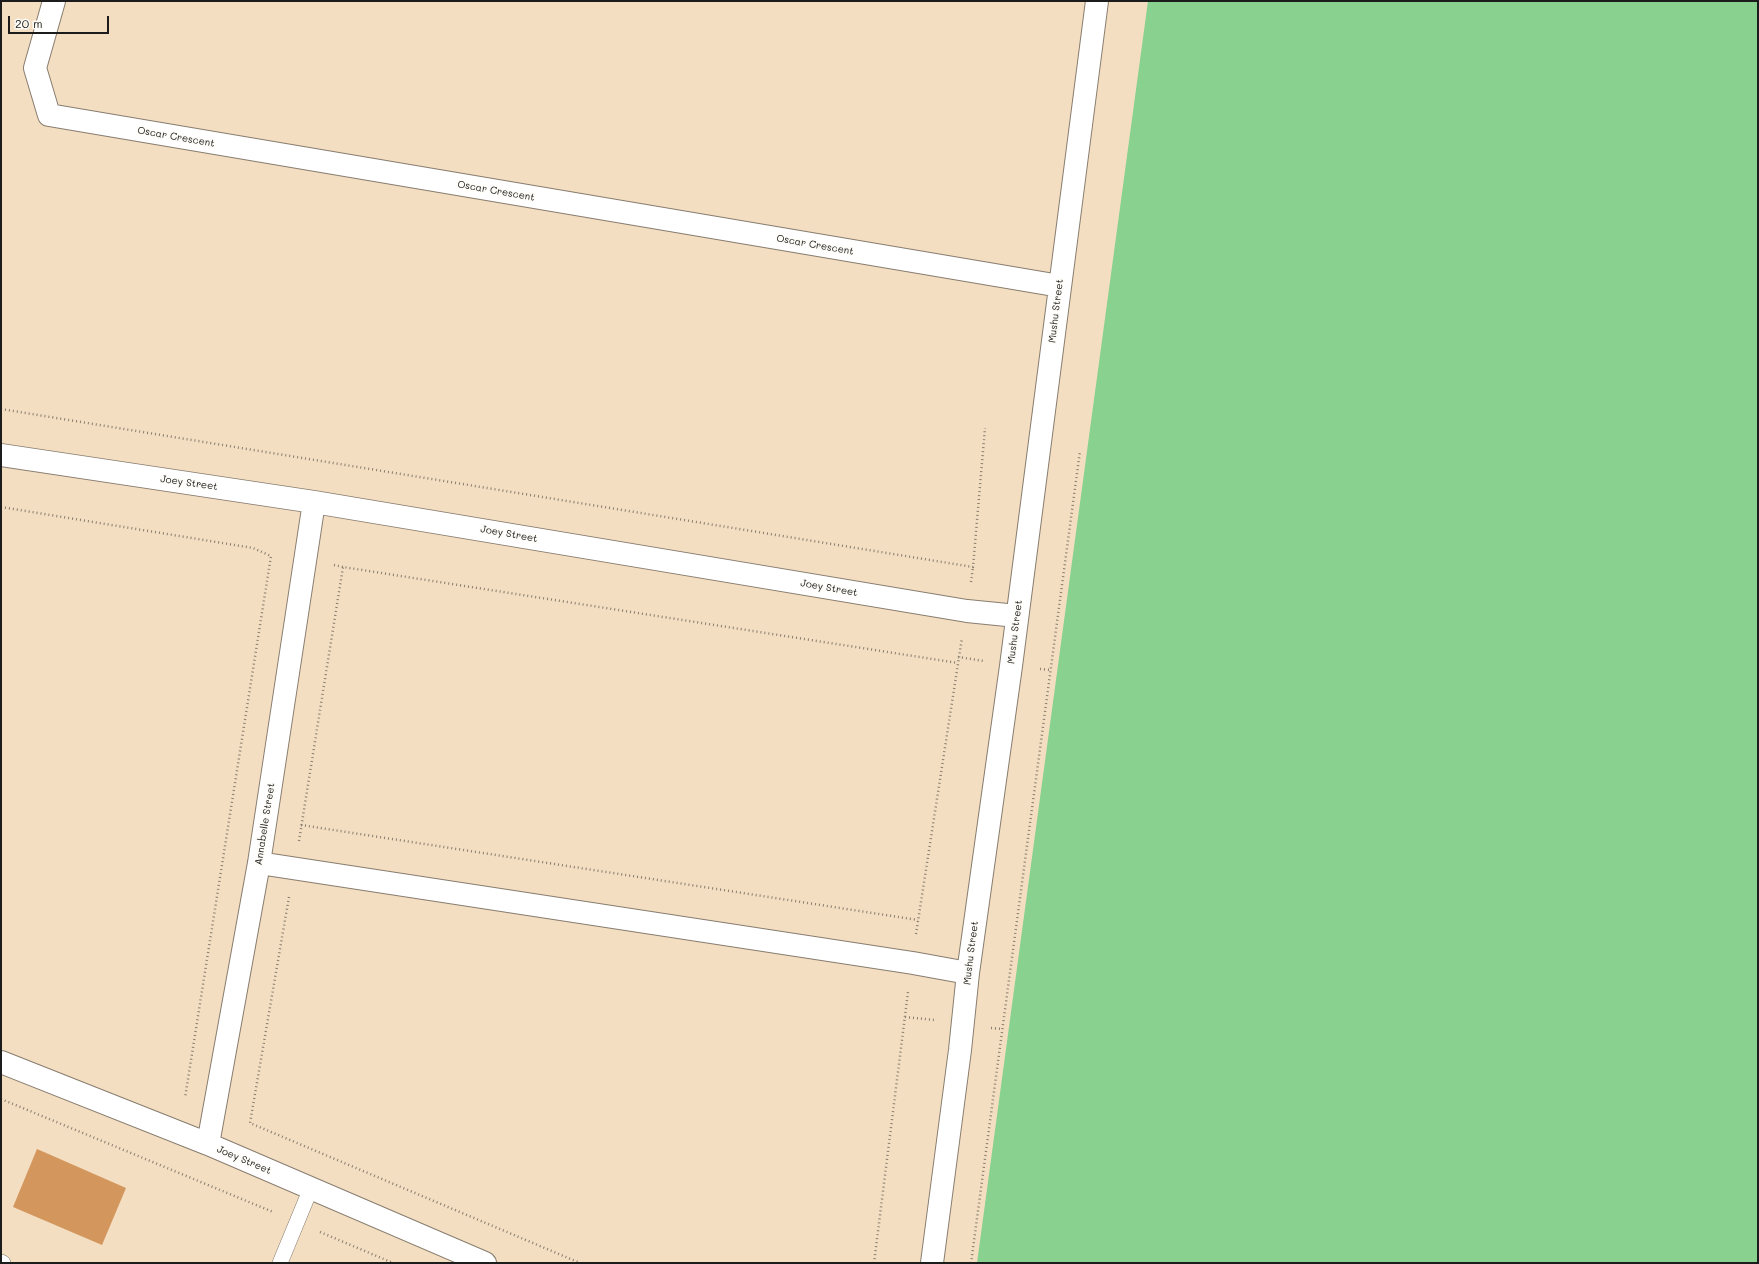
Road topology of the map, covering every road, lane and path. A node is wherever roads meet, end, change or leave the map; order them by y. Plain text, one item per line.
1 (54, 1) edge
2 (1097, 1) edge
3 (1060, 286) junction
4 (1, 409) edge
5 (985, 428) dead end
6 (1080, 451) dead end
7 (1, 455) edge
8 (314, 502) junction
9 (1, 507) edge
10 (1017, 616) junction
11 (958, 663) dead end
12 (301, 825) junction
13 (259, 863) junction
14 (296, 867) junction
15 (918, 920) dead end
16 (968, 973) junction
17 (1, 1062) edge
18 (184, 1098) dead end
19 (1, 1100) edge
20 (208, 1144) junction
21 (311, 1188) junction
22 (297, 1222) junction
23 (280, 1263) edge
24 (394, 1263) edge
25 (485, 1263) edge
26 (580, 1263) edge
27 (932, 1263) edge
28 (971, 1263) edge

1 - 3 street, Oscar Crescent
2 - 3 street, Mushu Street
3 - 10 street, Mushu Street
4 - 5 path
6 - 28 path
7 - 8 street, Joey Street
8 - 10 street, Joey Street
8 - 13 street, Annabelle Street
9 - 18 path
10 - 16 street, Mushu Street
11 - 12 path
12 - 14 path
12 - 15 path
13 - 14 street
13 - 20 street, Annabelle Street
14 - 16 street
14 - 26 path
16 - 27 street, Mushu Street
17 - 20 street, Joey Street
19 - 22 path
20 - 21 street, Joey Street
21 - 22 lane
21 - 25 street, Joey Street
22 - 23 lane
22 - 24 path

